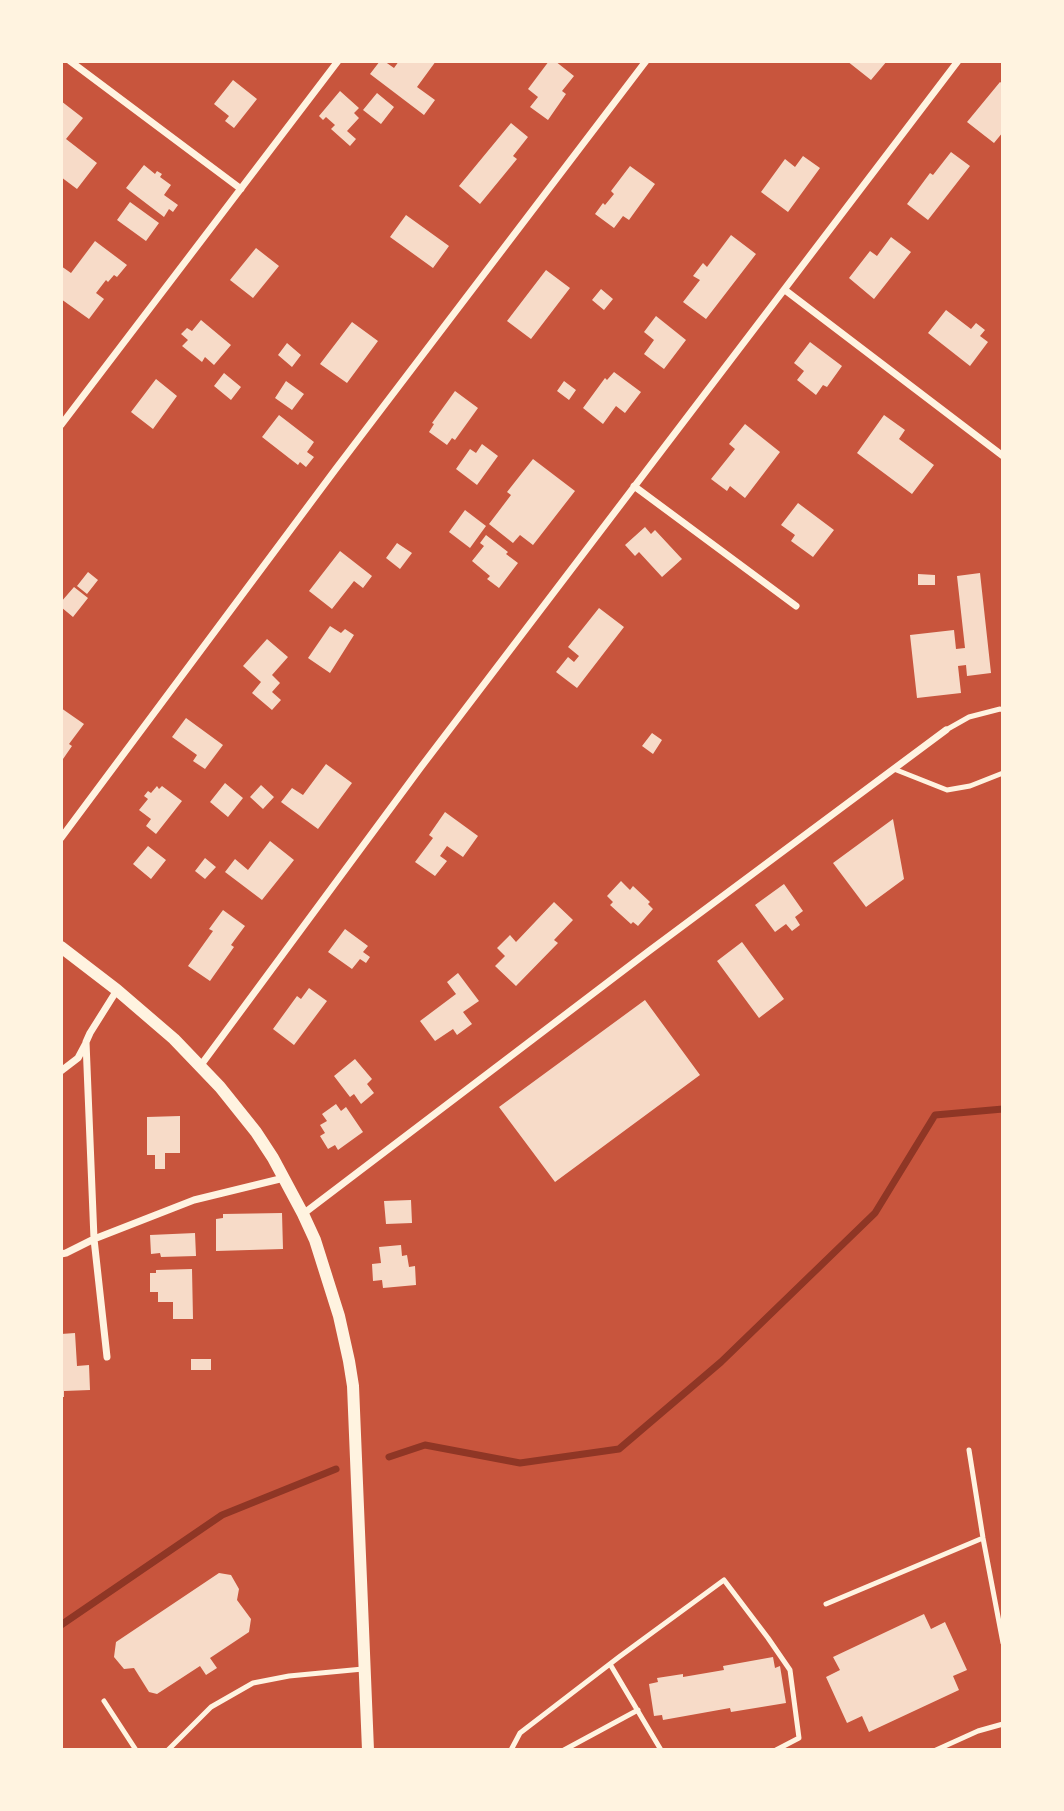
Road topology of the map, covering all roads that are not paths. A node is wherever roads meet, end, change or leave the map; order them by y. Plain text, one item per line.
1 (70, 61) edge
2 (338, 61) edge
3 (646, 61) edge
4 (958, 61) edge
5 (241, 189) junction
6 (785, 289) junction
7 (61, 425) edge
8 (1003, 456) edge
9 (634, 486) junction
10 (796, 606) dead end
11 (1003, 710) edge
12 (946, 730) joint
13 (894, 769) junction
14 (1003, 774) edge
15 (61, 838) edge
16 (61, 947) edge
17 (117, 990) junction
18 (86, 1042) junction
19 (201, 1065) junction
20 (61, 1071) edge
21 (284, 1178) junction
22 (303, 1214) junction
23 (94, 1239) junction
24 (61, 1254) edge
25 (107, 1357) dead end
26 (969, 1450) dead end
27 (983, 1538) junction
28 (826, 1604) dead end
29 (1003, 1643) edge
30 (610, 1664) junction
31 (365, 1669) junction
32 (104, 1701) dead end
33 (638, 1710) junction
34 (1003, 1724) edge
35 (136, 1750) edge
36 (168, 1750) edge
37 (368, 1750) edge
38 (511, 1750) edge
39 (564, 1750) edge
40 (661, 1750) edge
41 (776, 1750) edge
42 (936, 1750) edge

1 - 5 street
2 - 5 street
3 - 15 street
4 - 6 street
5 - 7 street
6 - 8 street
6 - 9 street
9 - 10 street
9 - 19 street
11 - 12 lane
12 - 13 street
13 - 14 lane
13 - 22 street
16 - 17 street
17 - 18 street
17 - 19 street
18 - 20 street
18 - 23 street
19 - 21 street
21 - 22 street
21 - 23 street
22 - 31 street
23 - 24 street
23 - 25 street
26 - 27 lane
27 - 28 lane
27 - 29 lane
30 - 33 lane
30 - 38 lane
30 - 41 lane
31 - 36 lane
31 - 37 street
32 - 35 lane
33 - 39 lane
33 - 40 lane
34 - 42 lane

